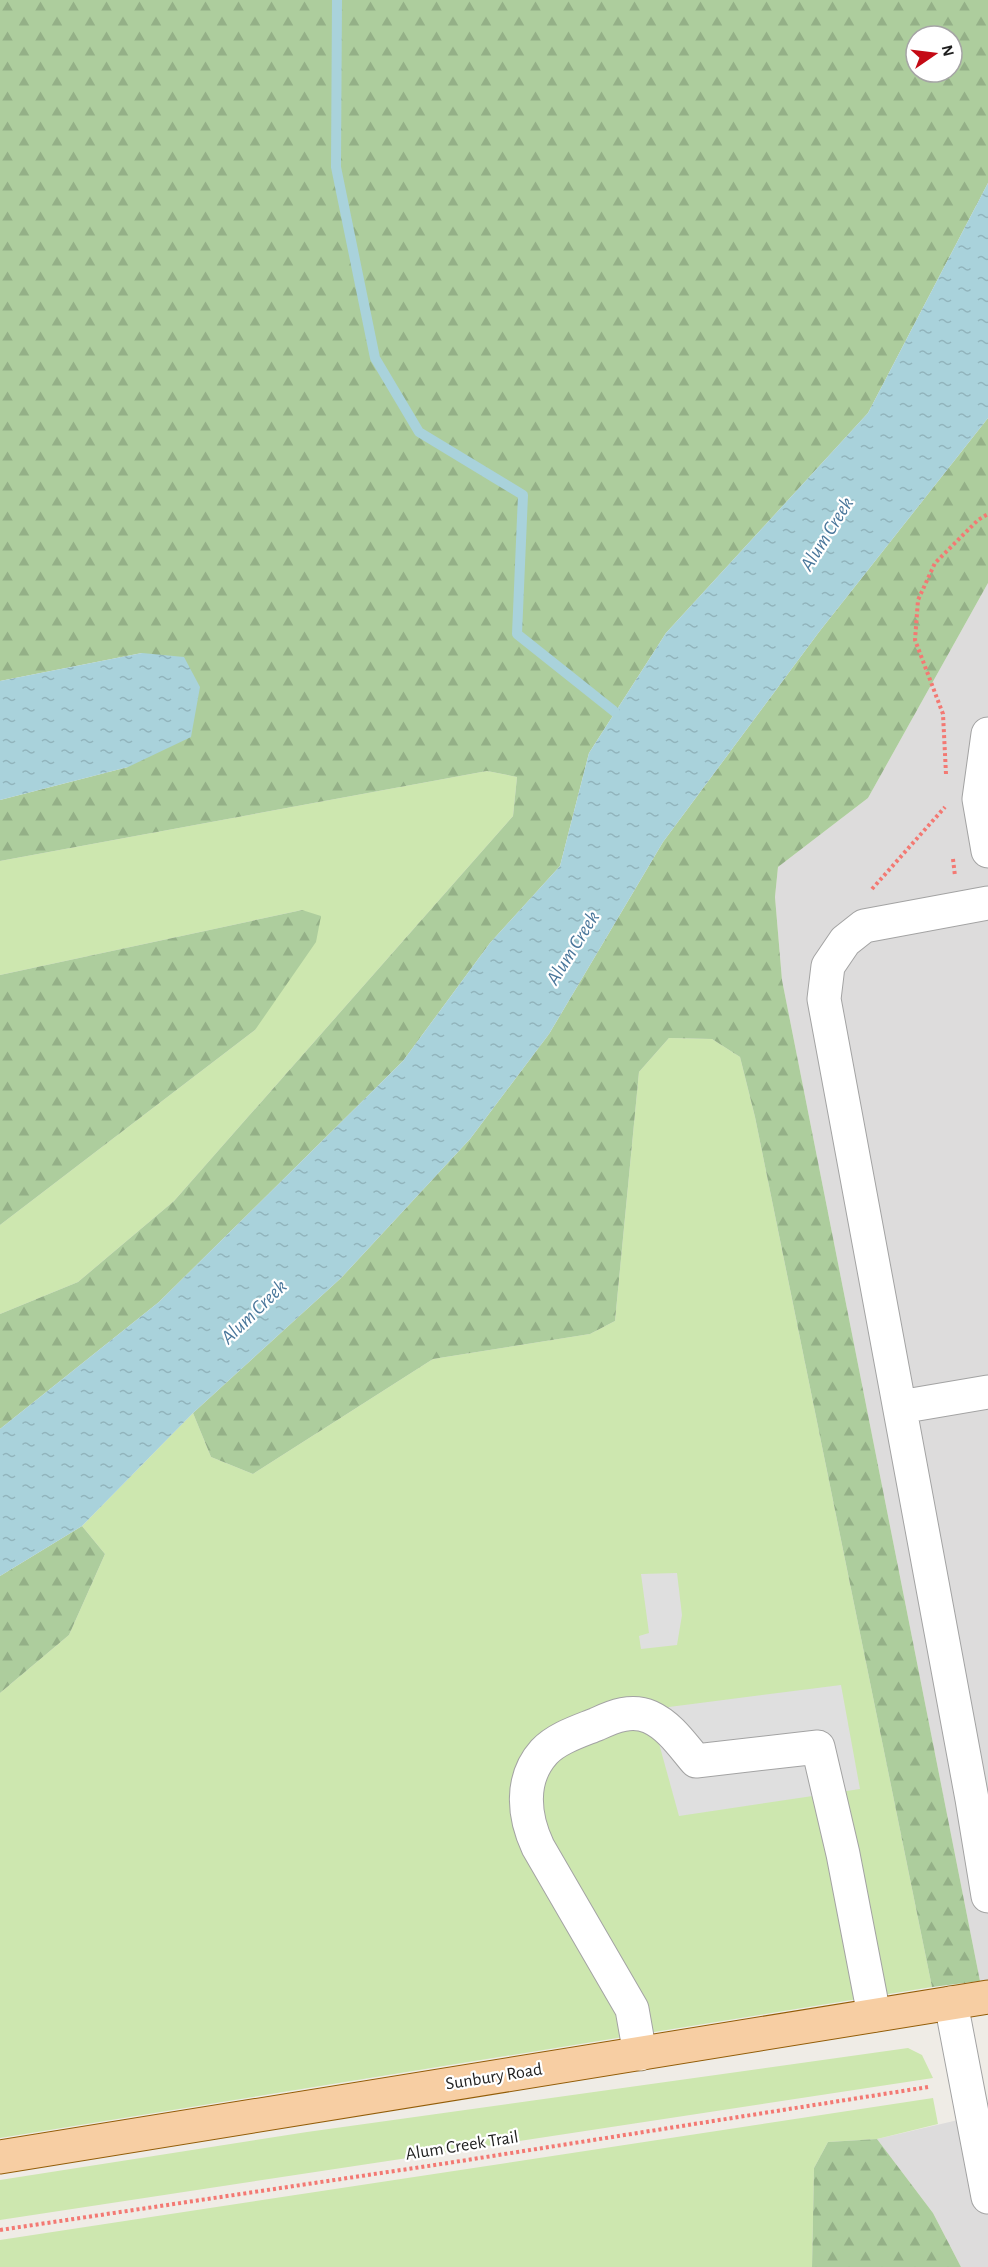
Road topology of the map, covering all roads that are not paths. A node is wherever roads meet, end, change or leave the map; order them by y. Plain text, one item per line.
1 (988, 734) edge
2 (988, 845) edge
3 (988, 903) edge
4 (988, 1392) edge
5 (900, 1407) junction
6 (980, 1798) edge
7 (988, 1896) edge
8 (988, 1997) edge
9 (951, 2002) junction
10 (874, 2015) junction
11 (640, 2054) junction
12 (0, 2157) edge
13 (988, 2197) edge

1 - 2 street
3 - 5 street
4 - 5 street
5 - 6 street
6 - 7 street
8 - 9 main road, Sunbury Road
9 - 10 main road, Sunbury Road
9 - 13 street
10 - 11 main road, Sunbury Road
10 - 11 street
11 - 12 main road, Sunbury Road

